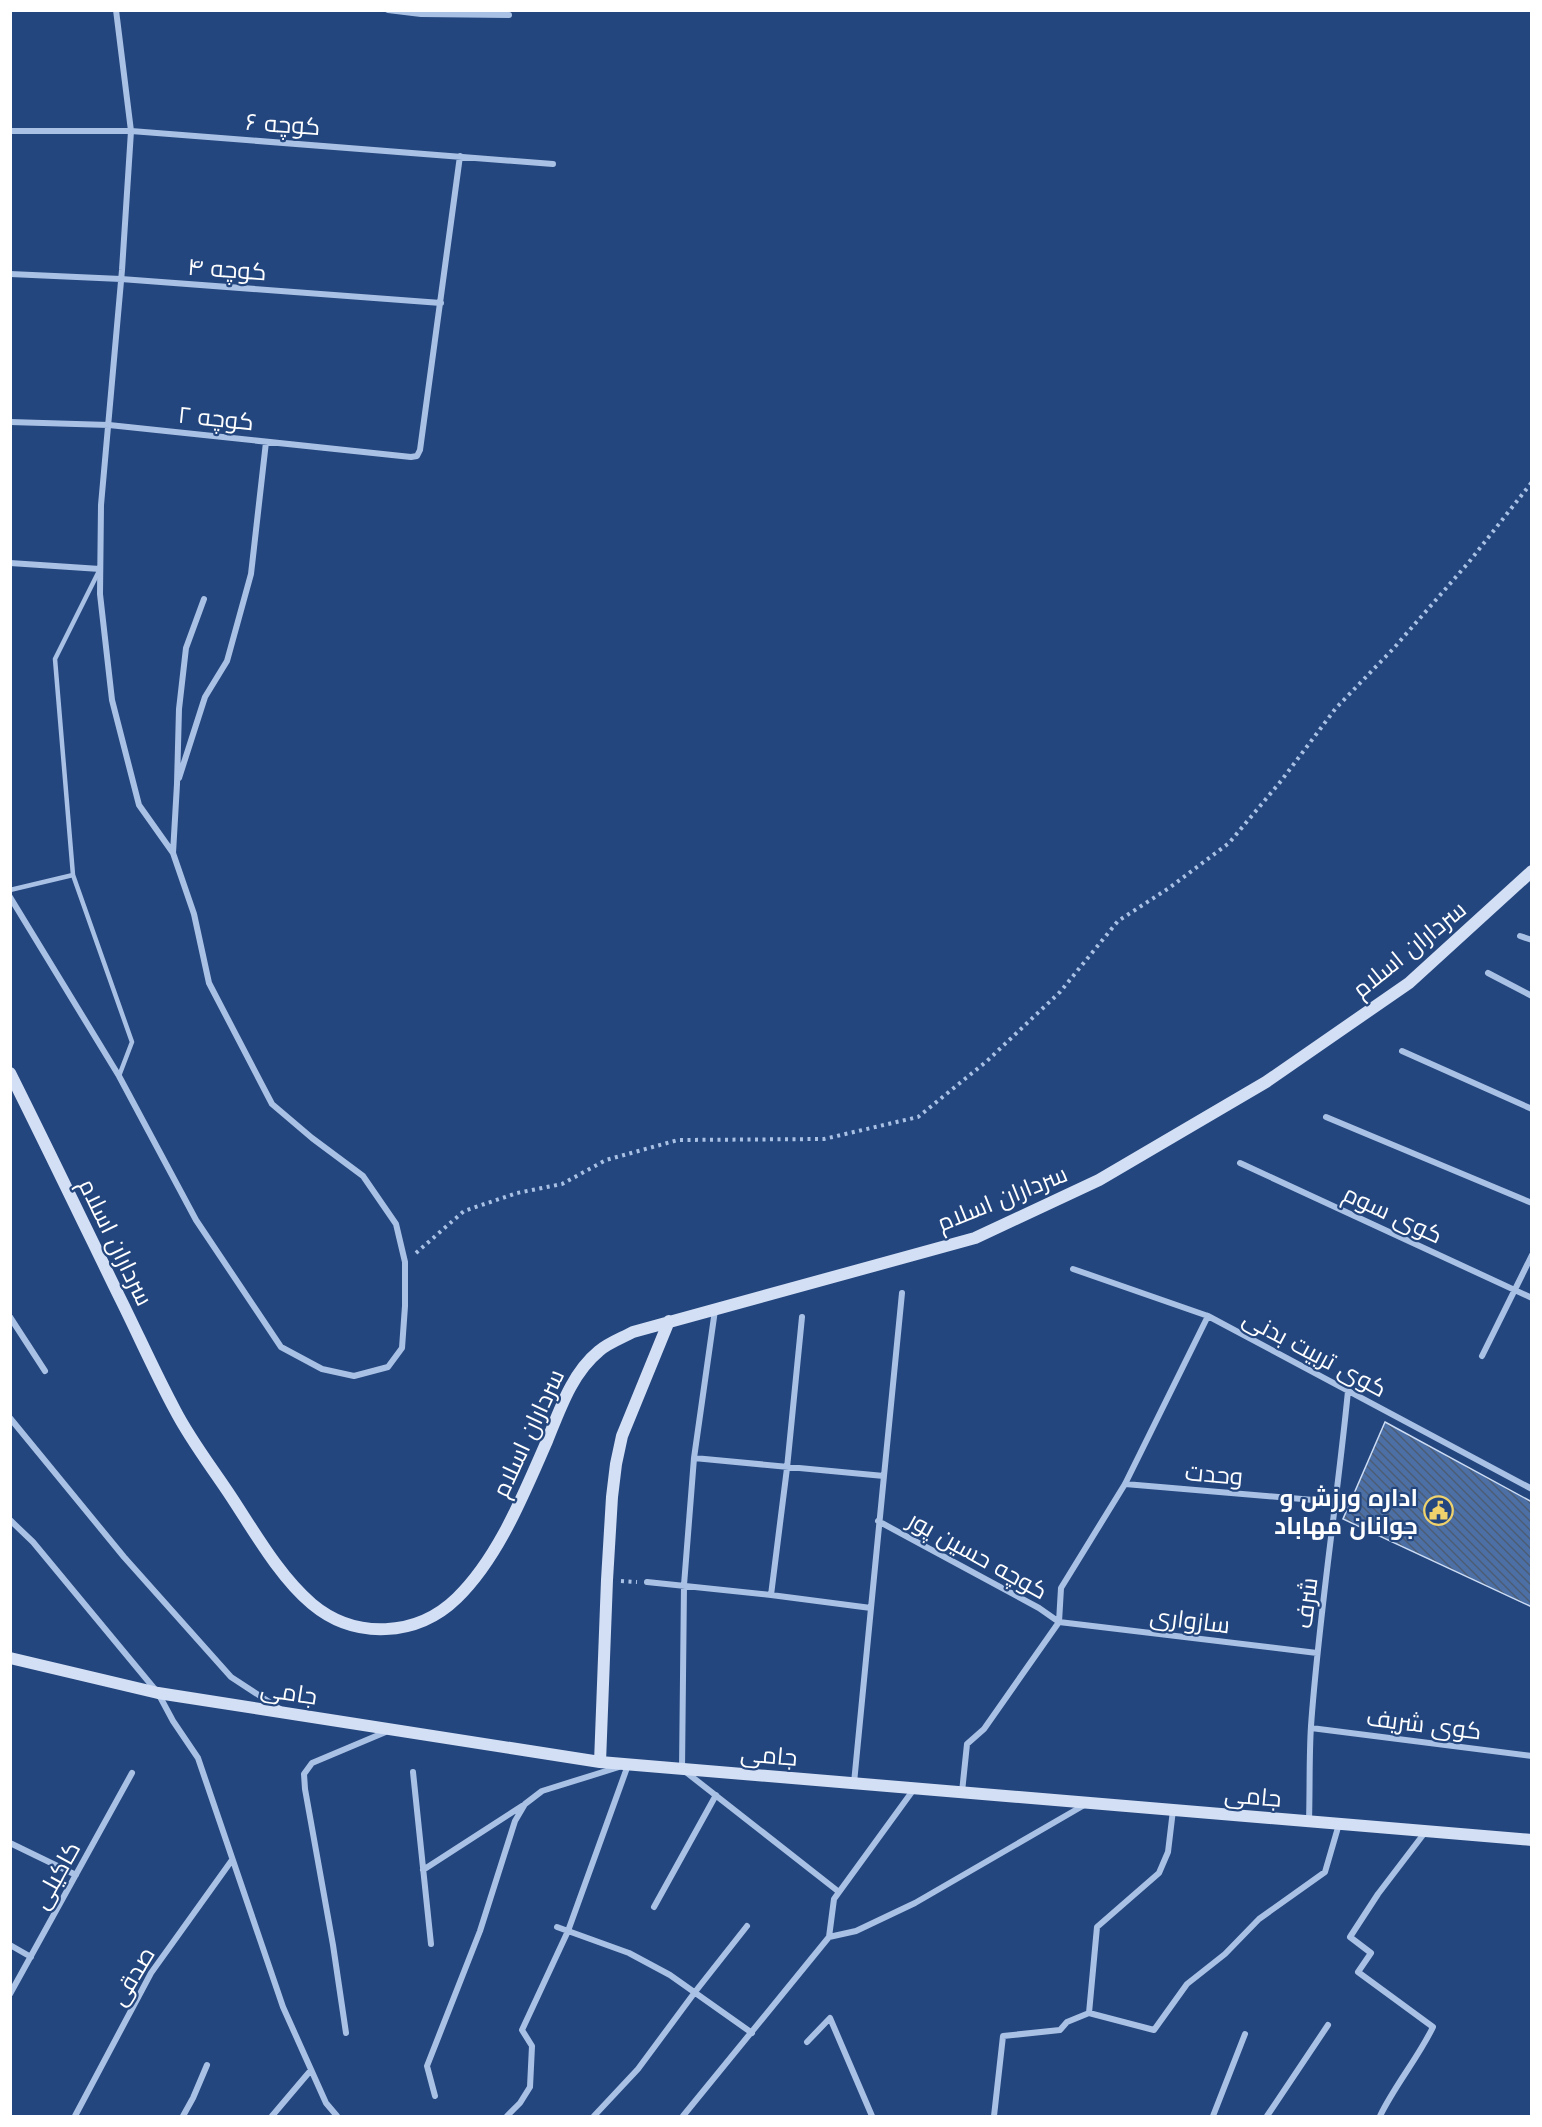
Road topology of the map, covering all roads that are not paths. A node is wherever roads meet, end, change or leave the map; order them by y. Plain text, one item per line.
1 (116, 10) edge
2 (388, 10) edge
3 (509, 15) dead end
4 (10, 131) edge
5 (131, 131) junction
6 (460, 156) junction
7 (553, 164) dead end
8 (10, 274) edge
9 (122, 279) junction
10 (441, 303) junction
11 (10, 422) edge
12 (109, 425) junction
13 (267, 442) junction
14 (10, 563) edge
15 (100, 569) junction
16 (204, 599) dead end
17 (177, 784) junction
18 (173, 853) junction
19 (1532, 872) edge
20 (73, 875) junction
21 (10, 890) edge
22 (10, 897) edge
23 (1521, 936) dead end
24 (1532, 940) edge
25 (1488, 973) dead end
26 (1532, 996) edge
27 (1402, 1052) dead end
28 (10, 1073) edge
29 (119, 1076) junction
30 (1532, 1109) edge
31 (1326, 1117) dead end
32 (1240, 1163) dead end
33 (1532, 1203) edge
34 (1532, 1255) edge
35 (1073, 1269) dead end
36 (1515, 1289) junction
37 (902, 1293) dead end
38 (1532, 1298) edge
39 (715, 1308) junction
40 (1208, 1316) junction
41 (10, 1317) edge
42 (802, 1317) dead end
43 (669, 1321) junction
44 (1482, 1356) dead end
45 (45, 1371) dead end
46 (1348, 1391) junction
47 (10, 1418) edge
48 (694, 1458) junction
49 (787, 1468) junction
50 (884, 1476) junction
51 (1125, 1484) junction
52 (1532, 1489) edge
53 (1337, 1502) junction
54 (10, 1520) edge
55 (878, 1521) junction
56 (647, 1582) road end
57 (684, 1585) junction
58 (771, 1595) junction
59 (871, 1608) junction
60 (1059, 1622) junction
61 (1317, 1653) junction
62 (10, 1658) edge
63 (158, 1693) junction
64 (286, 1713) junction
65 (1311, 1728) junction
66 (391, 1729) junction
67 (1532, 1756) edge
68 (600, 1762) junction
69 (628, 1764) junction
70 (682, 1769) junction
71 (413, 1772) dead end
72 (132, 1773) dead end
73 (854, 1783) junction
74 (914, 1788) junction
75 (962, 1792) junction
76 (716, 1795) junction
77 (1088, 1803) junction
78 (525, 1804) junction
79 (1173, 1810) junction
80 (1309, 1821) junction
81 (1339, 1824) junction
82 (1426, 1831) junction
83 (1532, 1840) edge
84 (10, 1843) edge
85 (232, 1860) junction
86 (423, 1870) junction
87 (76, 1875) junction
88 (839, 1892) junction
89 (654, 1907) dead end
90 (747, 1926) dead end
91 (556, 1927) dead end
92 (568, 1931) junction
93 (829, 1937) junction
94 (431, 1944) dead end
95 (10, 1945) edge
96 (31, 1957) junction
97 (694, 1992) junction
98 (10, 1994) edge
99 (1089, 2013) junction
100 (1328, 2025) dead end
101 (346, 2032) dead end
102 (752, 2033) junction
103 (1245, 2034) dead end
104 (807, 2042) dead end
105 (207, 2065) dead end
106 (311, 2070) junction
107 (435, 2096) dead end
108 (75, 2116) edge
109 (183, 2116) edge
110 (272, 2116) edge
111 (337, 2116) edge
112 (507, 2116) edge
113 (594, 2116) edge
114 (683, 2116) edge
115 (872, 2116) edge
116 (994, 2116) edge
117 (1213, 2116) edge
118 (1267, 2116) edge
119 (1380, 2116) edge

1 - 5 street
2 - 3 street
4 - 5 street, کوچه ۶
5 - 6 street, کوچه ۶
5 - 9 street
6 - 7 street, کوچه ۶
6 - 10 street
8 - 9 street, کوچه ۴
9 - 10 street, کوچه ۴
9 - 12 street
10 - 13 street, کوچه ۲
11 - 12 street, کوچه ۲
12 - 13 street, کوچه ۲
12 - 15 street
13 - 17 street
14 - 15 street
15 - 18 street
15 - 20 lane
16 - 17 street
17 - 18 street
18 - 29 street
19 - 39 street, سرداران اسلام
20 - 21 lane
20 - 29 lane
22 - 29 street
23 - 24 street
25 - 26 street
27 - 30 street
28 - 43 street, سرداران اسلام
31 - 33 street
32 - 36 street, کوی سوم
34 - 36 street
35 - 40 street, کوی تربیت بدنی
36 - 38 street, کوی سوم
36 - 44 street
37 - 50 street, کوچه حسین پور
39 - 43 street, سرداران اسلام
39 - 48 street
40 - 46 street, کوی تربیت بدنی
40 - 51 street
41 - 45 street
42 - 49 street
43 - 68 street
46 - 52 street, کوی تربیت بدنی
46 - 53 street, شرف
47 - 64 street
48 - 49 street
48 - 57 street
49 - 50 street
49 - 58 street
50 - 55 street, کوچه حسین پور
51 - 53 street, وحدت
51 - 60 street
53 - 61 street, شرف
54 - 63 street
55 - 59 street, کوچه حسین پور
55 - 60 street, کوچه حسین پور
56 - 57 street
57 - 58 street
57 - 70 street
58 - 59 street
59 - 73 street, کوچه حسین پور
60 - 61 street, سازواری
60 - 75 street
61 - 65 street, شرف
62 - 63 street, جامی
63 - 64 street, جامی
63 - 85 street
64 - 66 street, جامی
65 - 67 street, کوی شریف
65 - 80 street, شرف
66 - 68 street, جامی
66 - 101 street
68 - 69 street, جامی
69 - 70 street, جامی
69 - 78 street
69 - 92 street
70 - 73 street, جامی
70 - 76 street
71 - 86 street
72 - 87 street, کاکیلی
73 - 74 street, جامی
74 - 75 street, جامی
74 - 88 street
75 - 77 street, جامی
76 - 88 street
76 - 89 street
77 - 79 street, جامی
77 - 93 street
78 - 86 street
78 - 107 street
79 - 80 street, جامی
79 - 99 street
80 - 81 street, جامی
81 - 82 street, جامی
81 - 99 street
82 - 83 street, جامی
82 - 119 street
84 - 87 street
85 - 106 street
85 - 108 street, صدقی
86 - 94 street
87 - 96 street, کاکیلی
88 - 93 street
90 - 97 street
91 - 92 street
92 - 97 street
92 - 112 street
93 - 102 street
95 - 96 street
96 - 98 street, کاکیلی
97 - 102 street
97 - 113 street
99 - 116 street
100 - 118 street
102 - 114 street
103 - 117 street
104 - 115 street
105 - 109 street
106 - 110 street
106 - 111 street

